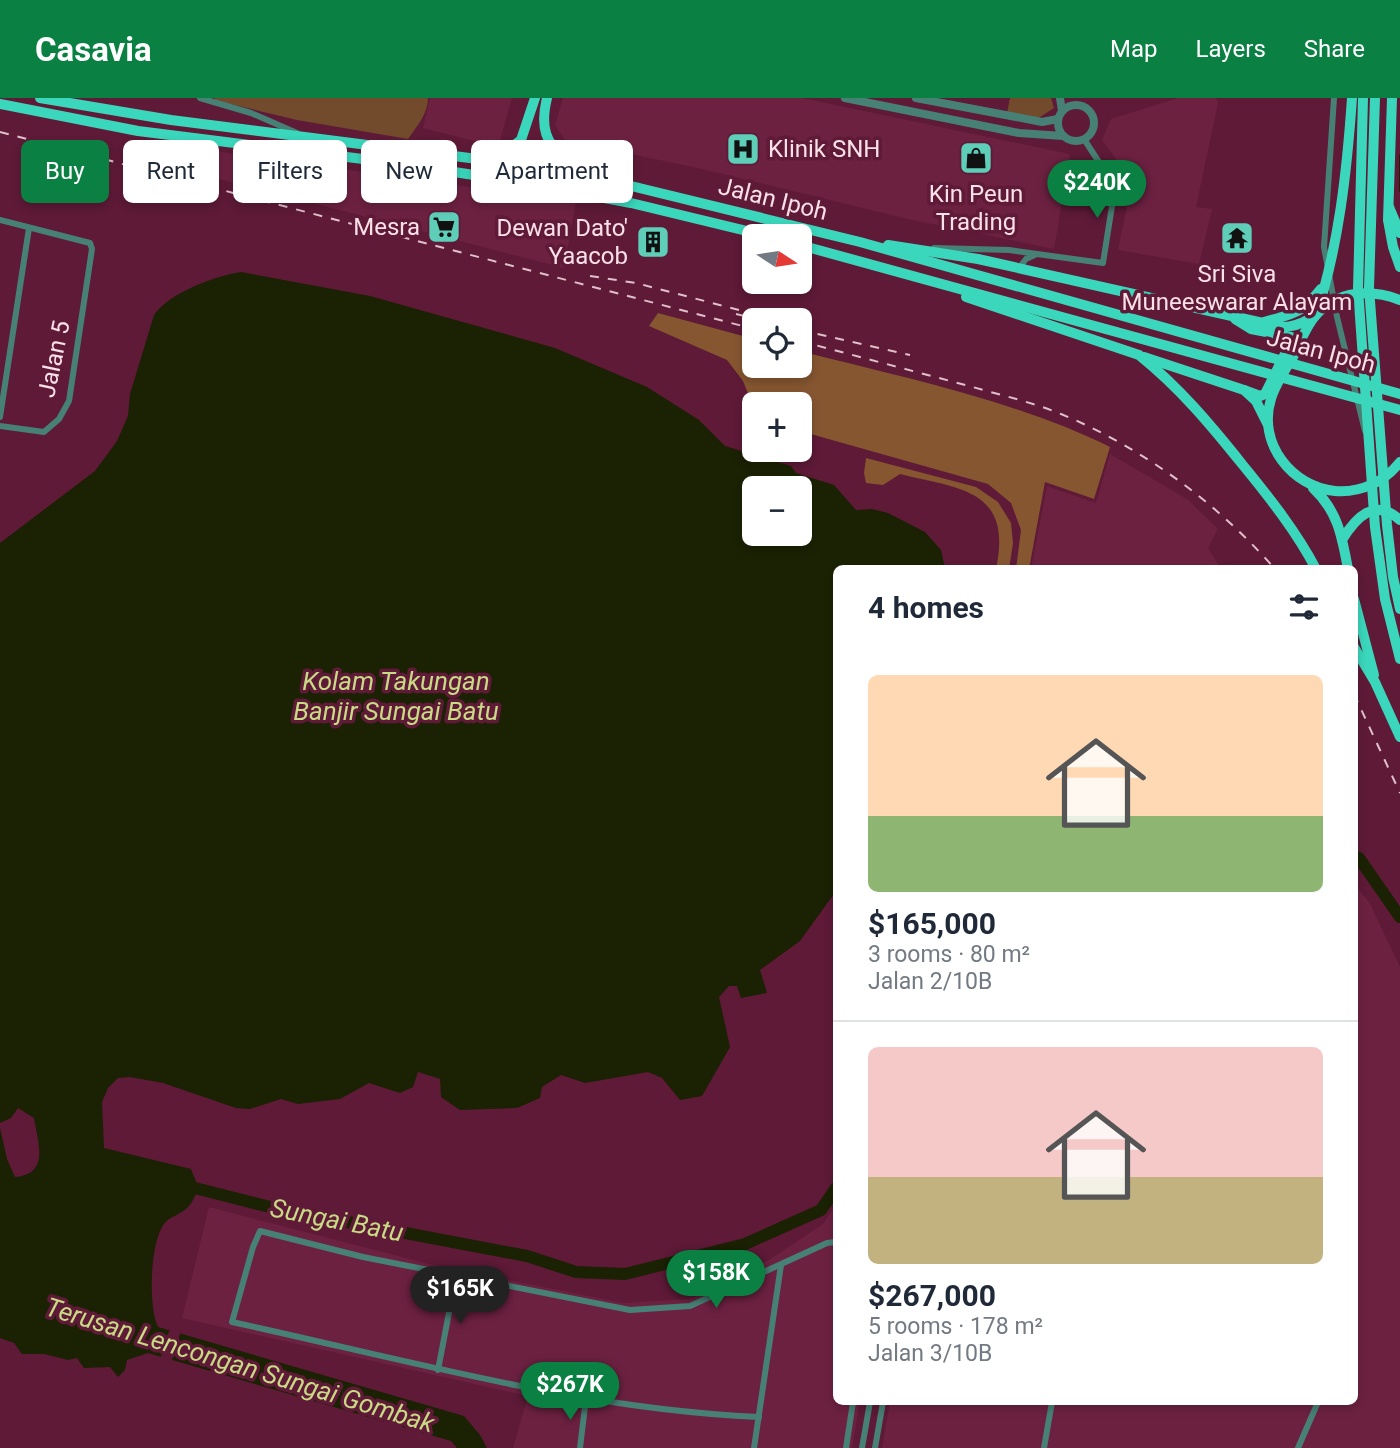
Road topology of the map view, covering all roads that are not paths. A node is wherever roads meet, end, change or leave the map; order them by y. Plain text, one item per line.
1 (40, 98) edge
2 (200, 98) edge
3 (535, 98) edge
4 (547, 98) edge
5 (845, 98) edge
6 (916, 98) edge
7 (1060, 98) edge
8 (1334, 98) edge
9 (1352, 98) edge
10 (1363, 98) edge
11 (1375, 98) edge
12 (1392, 98) edge
13 (1077, 102) edge
14 (0, 104) edge
15 (1060, 115) junction
16 (1063, 136) junction
17 (310, 138) junction
18 (1084, 139) junction
19 (521, 140) edge
20 (550, 140) edge
21 (471, 158) edge
22 (633, 186) edge
23 (1388, 206) junction
24 (0, 220) edge
25 (29, 228) junction
26 (742, 230) edge
27 (1400, 233) edge
28 (860, 242) junction
29 (912, 247) junction
30 (812, 248) edge
31 (1037, 254) junction
32 (856, 261) junction
33 (1400, 267) edge
34 (1026, 271) junction
35 (1326, 284) junction
36 (1400, 300) edge
37 (1230, 315) junction
38 (1316, 315) junction
39 (1263, 323) junction
40 (1139, 355) junction
41 (1244, 390) junction
42 (1400, 394) edge
43 (1400, 410) edge
44 (0, 417) edge
45 (1267, 423) junction
46 (0, 426) edge
47 (1369, 449) junction
48 (1400, 461) edge
49 (1309, 485) junction
50 (1400, 520) edge
51 (1342, 540) junction
52 (1313, 565) edge
53 (1347, 565) edge
54 (1400, 609) edge
55 (1358, 615) edge
56 (1358, 654) edge
57 (1400, 659) edge
58 (1375, 682) junction
59 (1400, 737) edge
60 (833, 1242) edge
61 (781, 1265) junction
62 (456, 1276) junction
63 (438, 1370) junction
64 (586, 1398) junction
65 (853, 1405) edge
66 (869, 1405) edge
67 (882, 1405) edge
68 (1051, 1405) edge
69 (1317, 1405) edge
70 (759, 1417) junction
71 (580, 1448) edge
72 (754, 1448) edge
73 (846, 1448) edge
74 (862, 1448) edge
75 (875, 1448) edge
76 (1044, 1448) edge
77 (1298, 1448) edge

1 - 17 highway, Jalan Ipoh
2 - 17 street
3 - 19 highway
4 - 20 highway
5 - 16 street
6 - 15 street
7 - 15 street
8 - 47 street
9 - 35 highway
10 - 47 highway
11 - 54 highway
12 - 23 highway
13 - 15 street
13 - 18 street
14 - 26 highway, Jalan Ipoh
15 - 16 street
16 - 18 street
17 - 21 highway, Jalan Ipoh
18 - 31 street
22 - 28 highway, Jalan Ipoh
23 - 27 highway
23 - 33 highway
24 - 25 street
25 - 44 street
25 - 46 street, Jalan 5
28 - 29 highway
28 - 42 highway, Jalan Ipoh
29 - 31 street
29 - 34 highway
30 - 32 highway, Jalan Ipoh
31 - 34 street
32 - 40 highway
32 - 43 highway, Jalan Ipoh
34 - 37 highway
35 - 38 highway
35 - 39 highway
36 - 38 highway
37 - 39 highway
37 - 41 highway
38 - 39 highway
38 - 45 highway
40 - 41 highway
40 - 52 highway
41 - 45 highway
45 - 49 highway
47 - 57 highway
48 - 49 highway
49 - 51 highway
50 - 51 highway
51 - 53 highway
55 - 58 highway
56 - 58 highway
58 - 59 highway
60 - 61 street
61 - 62 street
61 - 70 street
62 - 63 street
62 - 63 street
63 - 64 street
64 - 70 street
64 - 71 street
65 - 73 street
66 - 74 street
67 - 75 street
68 - 76 street
69 - 77 street
70 - 72 street

